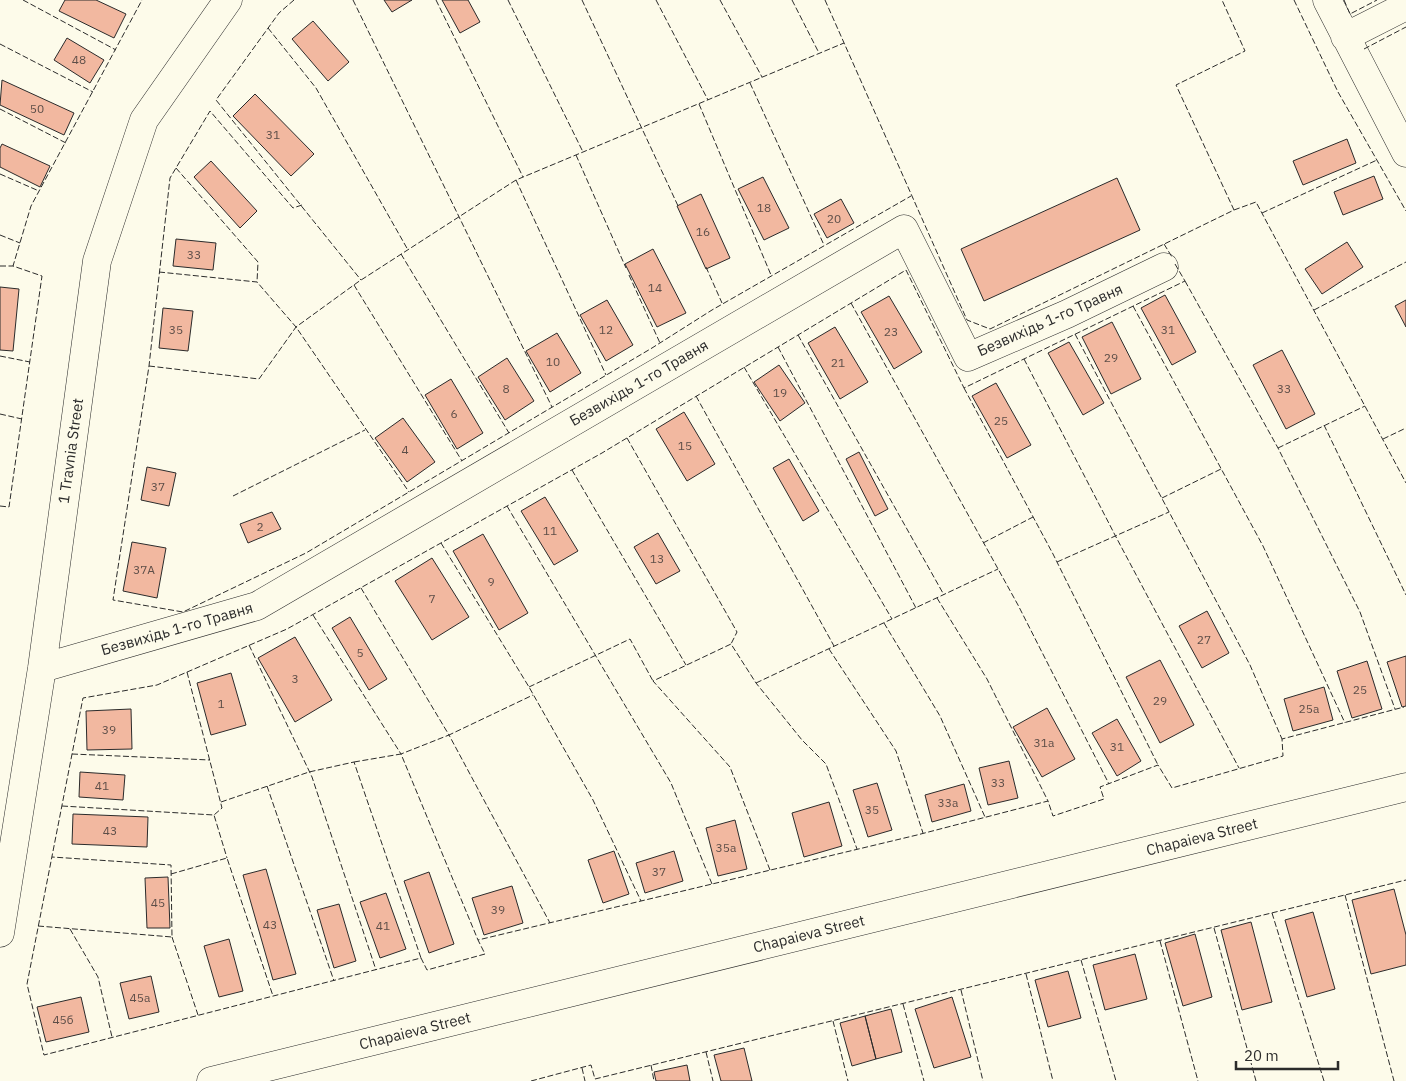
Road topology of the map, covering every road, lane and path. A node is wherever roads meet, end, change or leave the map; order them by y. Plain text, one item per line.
1 (228, 0) edge
2 (1327, 0) edge
3 (1406, 6) edge
4 (1346, 37) junction
5 (1406, 153) edge
6 (1164, 267) dead end
7 (42, 668) junction
8 (1406, 786) edge
9 (0, 933) edge
10 (211, 1081) edge

1 - 7 street, 1 Travnia Street
2 - 4 street
3 - 4 street
4 - 5 street
6 - 7 street, Безвихідь 1-го Травня
7 - 9 street, 1 Travnia Street
8 - 10 street, Chapaieva Street

